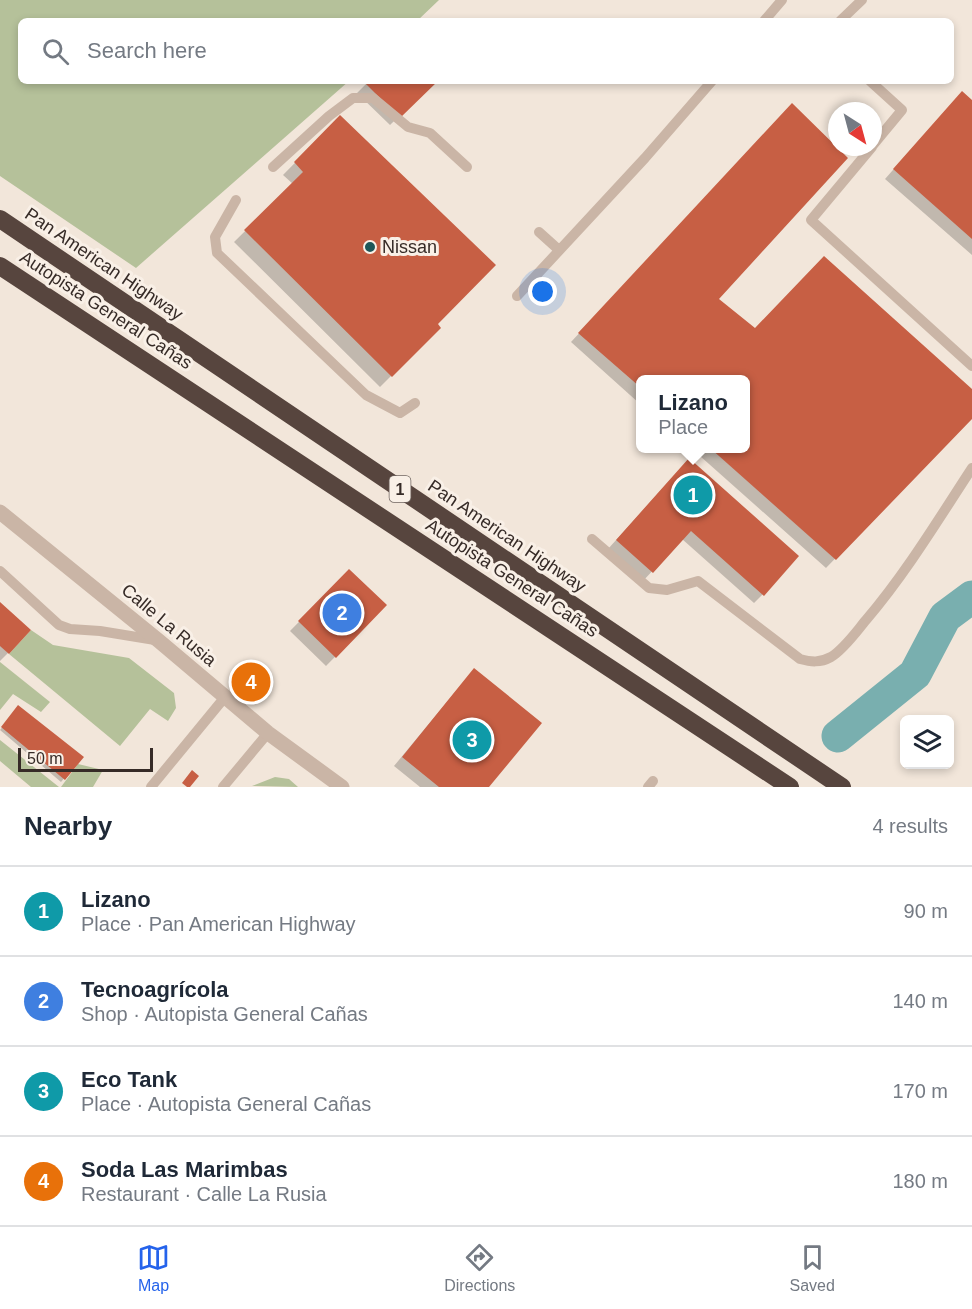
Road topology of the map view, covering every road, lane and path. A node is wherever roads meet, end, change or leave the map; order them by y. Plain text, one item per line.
1 (782, 0) edge
2 (862, 0) edge
3 (767, 18) edge
4 (843, 18) edge
5 (709, 84) edge
6 (873, 84) edge
7 (882, 134) edge
8 (864, 156) edge
9 (273, 167) dead end
10 (467, 167) dead end
11 (236, 200) dead end
12 (0, 219) edge
13 (539, 232) dead end
14 (559, 250) junction
15 (0, 266) edge
16 (517, 296) dead end
17 (970, 361) edge
18 (415, 403) dead end
19 (972, 468) edge
20 (0, 512) edge
21 (592, 539) dead end
22 (0, 571) edge
23 (159, 640) junction
24 (225, 697) junction
25 (268, 733) junction
26 (151, 787) edge
27 (223, 787) edge
28 (342, 787) edge
29 (790, 787) edge
30 (842, 787) edge

1 - 3 lane
2 - 4 lane
5 - 14 lane
6 - 7 lane
8 - 17 lane
9 - 10 lane
11 - 18 lane
12 - 30 highway, Pan American Highway / 1
13 - 14 lane
14 - 16 lane
15 - 29 highway, Autopista General Cañas / 1
19 - 21 lane
20 - 23 street, Calle La Rusia
22 - 23 lane
23 - 24 street, Calle La Rusia
24 - 25 street, Calle La Rusia
24 - 26 lane
25 - 27 lane
25 - 28 street, Calle La Rusia

